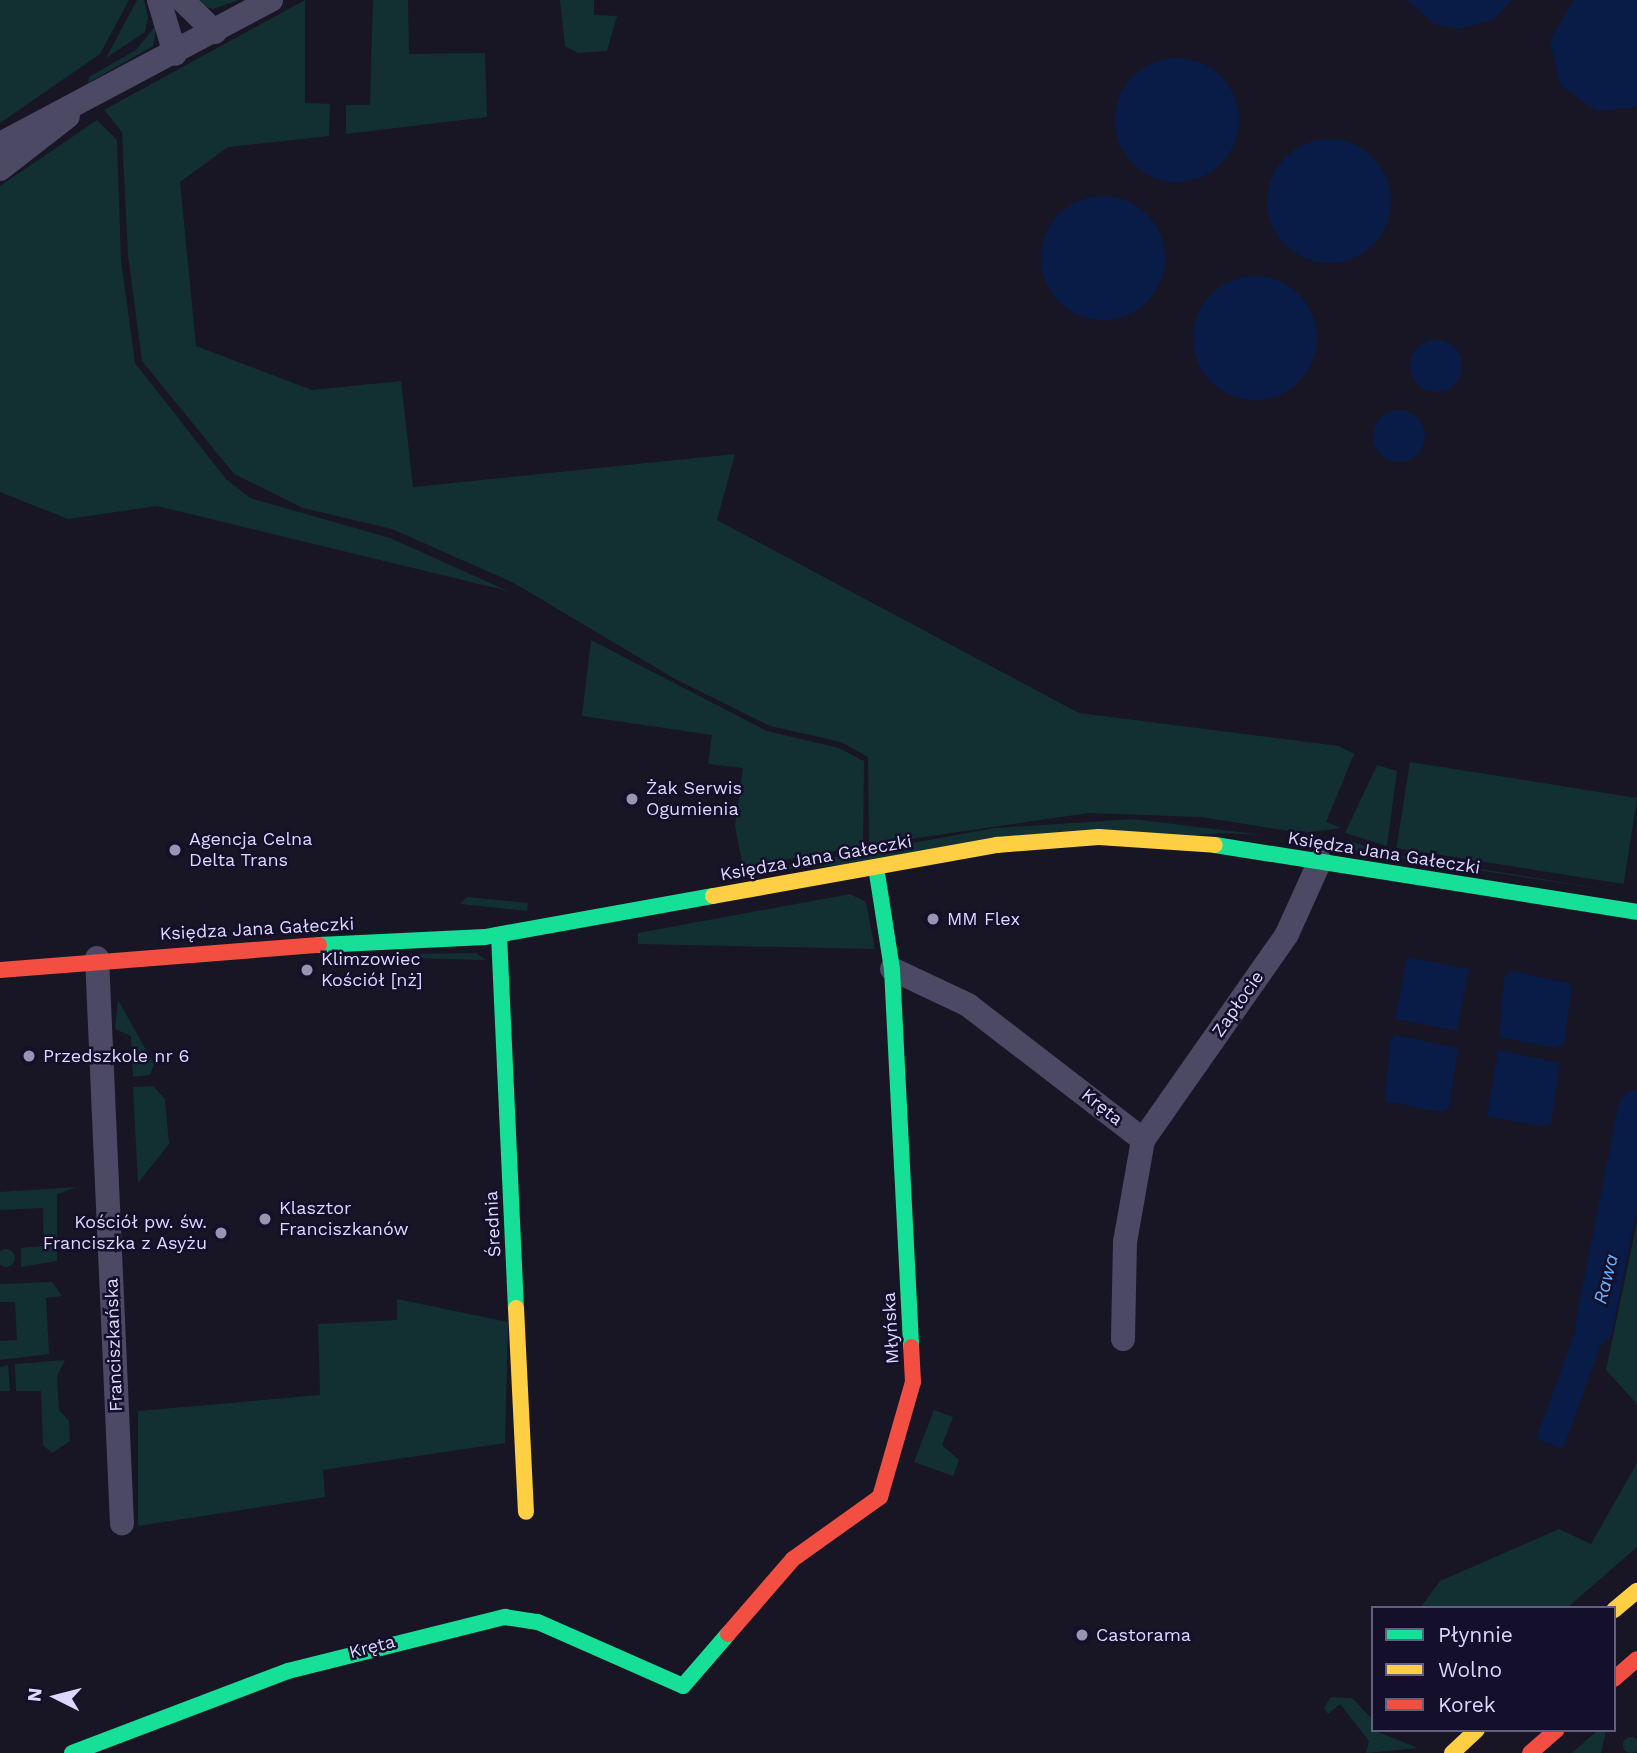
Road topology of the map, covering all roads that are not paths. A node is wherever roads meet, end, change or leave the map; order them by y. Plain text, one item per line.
1 (159, 0) edge
2 (182, 0) edge
3 (271, 0) edge
4 (215, 32) junction
5 (174, 54) junction
6 (77, 108) junction
7 (0, 144) edge
8 (0, 169) edge
9 (1320, 861) junction
10 (876, 867) junction
11 (1637, 912) edge
12 (499, 935) junction
13 (97, 958) junction
14 (892, 969) junction
15 (0, 970) edge
16 (1143, 1140) junction
17 (1123, 1339) dead end
18 (526, 1512) dead end
19 (122, 1523) dead end
20 (1637, 1591) edge
21 (1616, 1608) edge
22 (1637, 1659) edge
23 (1616, 1677) edge
24 (673, 1685) joint
25 (1475, 1732) edge
26 (1554, 1732) edge
27 (72, 1753) edge
28 (1452, 1753) edge
29 (1530, 1753) edge

1 - 5 street
2 - 4 street
3 - 4 street
4 - 5 street
5 - 6 street
6 - 7 street
6 - 8 street
9 - 10 street, Księdza Jana Gałeczki
9 - 11 street, Księdza Jana Gałeczki
9 - 16 street, Zapłocie
10 - 12 street, Księdza Jana Gałeczki
10 - 14 street, Młyńska
12 - 13 street, Księdza Jana Gałeczki
12 - 18 street, Średnia
13 - 15 street, Księdza Jana Gałeczki
13 - 19 street, Franciszkańska
14 - 16 street, Kręta
14 - 24 street, Młyńska
16 - 17 street
20 - 21 street
22 - 23 street
24 - 27 street, Kręta
25 - 28 street
26 - 29 street

